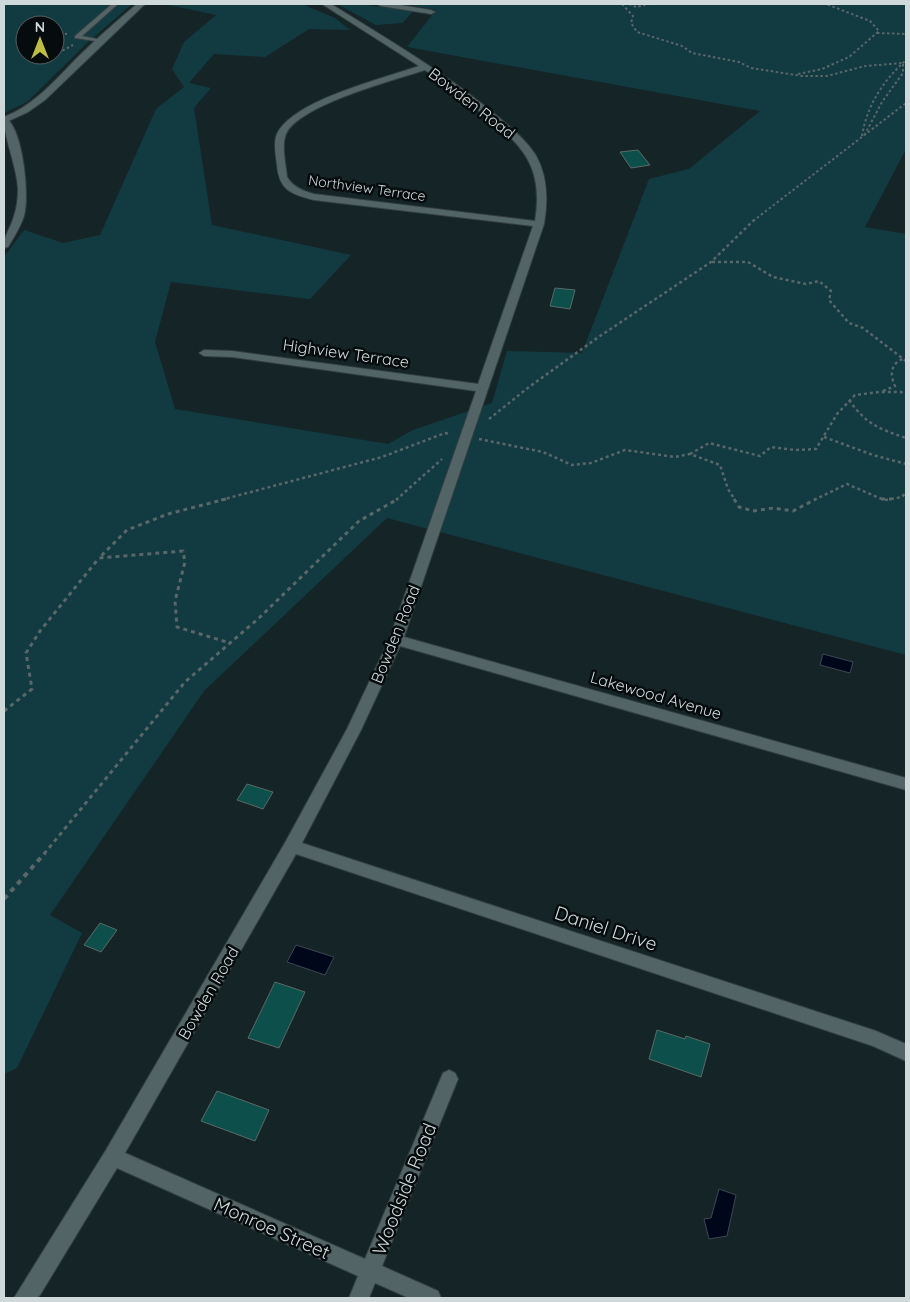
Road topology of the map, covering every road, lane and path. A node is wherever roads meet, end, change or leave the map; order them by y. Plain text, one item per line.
1 (115, 4) edge
2 (141, 4) edge
3 (326, 4) edge
4 (381, 4) edge
5 (622, 4) edge
6 (629, 4) edge
7 (649, 4) edge
8 (826, 4) edge
9 (431, 12) dead end
10 (876, 33) junction
11 (906, 34) edge
12 (100, 41) junction
13 (906, 60) edge
14 (426, 67) junction
15 (906, 70) edge
16 (903, 73) junction
17 (796, 75) junction
18 (906, 103) edge
19 (4, 120) edge
20 (862, 137) junction
21 (844, 151) junction
22 (539, 224) junction
23 (4, 245) edge
24 (712, 262) junction
25 (204, 353) dead end
26 (901, 359) junction
27 (906, 359) edge
28 (483, 388) junction
29 (882, 392) junction
30 (906, 395) edge
31 (849, 400) junction
32 (467, 437) junction
33 (824, 437) dead end
34 (906, 438) edge
35 (690, 454) junction
36 (445, 457) dead end
37 (906, 464) edge
38 (906, 492) edge
39 (99, 558) junction
40 (396, 640) junction
41 (230, 643) junction
42 (4, 710) edge
43 (906, 784) edge
44 (292, 846) junction
45 (4, 899) edge
46 (906, 1053) edge
47 (449, 1079) dead end
48 (113, 1157) junction
49 (370, 1272) junction
50 (24, 1298) edge
51 (359, 1298) edge
52 (431, 1298) edge

1 - 12 lane
2 - 12 street
3 - 14 street, Bowden Road
4 - 9 street
5 - 17 path
6 - 7 path
8 - 10 path
10 - 11 path
10 - 17 path
12 - 19 street
13 - 20 path
14 - 22 street, Bowden Road
14 - 22 street, Northview Terrace
15 - 16 path
16 - 17 path
16 - 21 path
18 - 20 path
19 - 23 street
20 - 21 path
21 - 24 path
22 - 28 street, Bowden Road
24 - 26 path
24 - 32 path
25 - 28 street, Highview Terrace
26 - 27 path
26 - 29 path
28 - 32 street, Bowden Road
29 - 30 path
29 - 31 path
31 - 34 path
31 - 35 path
32 - 35 path
32 - 39 path
32 - 40 street, Bowden Road
33 - 37 path
35 - 38 path
36 - 41 path
39 - 41 path
39 - 42 path
40 - 43 street, Lakewood Avenue
40 - 44 street, Bowden Road
41 - 45 path
44 - 46 street, Daniel Drive
44 - 48 street, Bowden Road
47 - 49 street, Woodside Road
48 - 49 street, Monroe Street
48 - 50 street, Bowden Road
49 - 51 street, Woodside Road
49 - 52 street, Monroe Street

